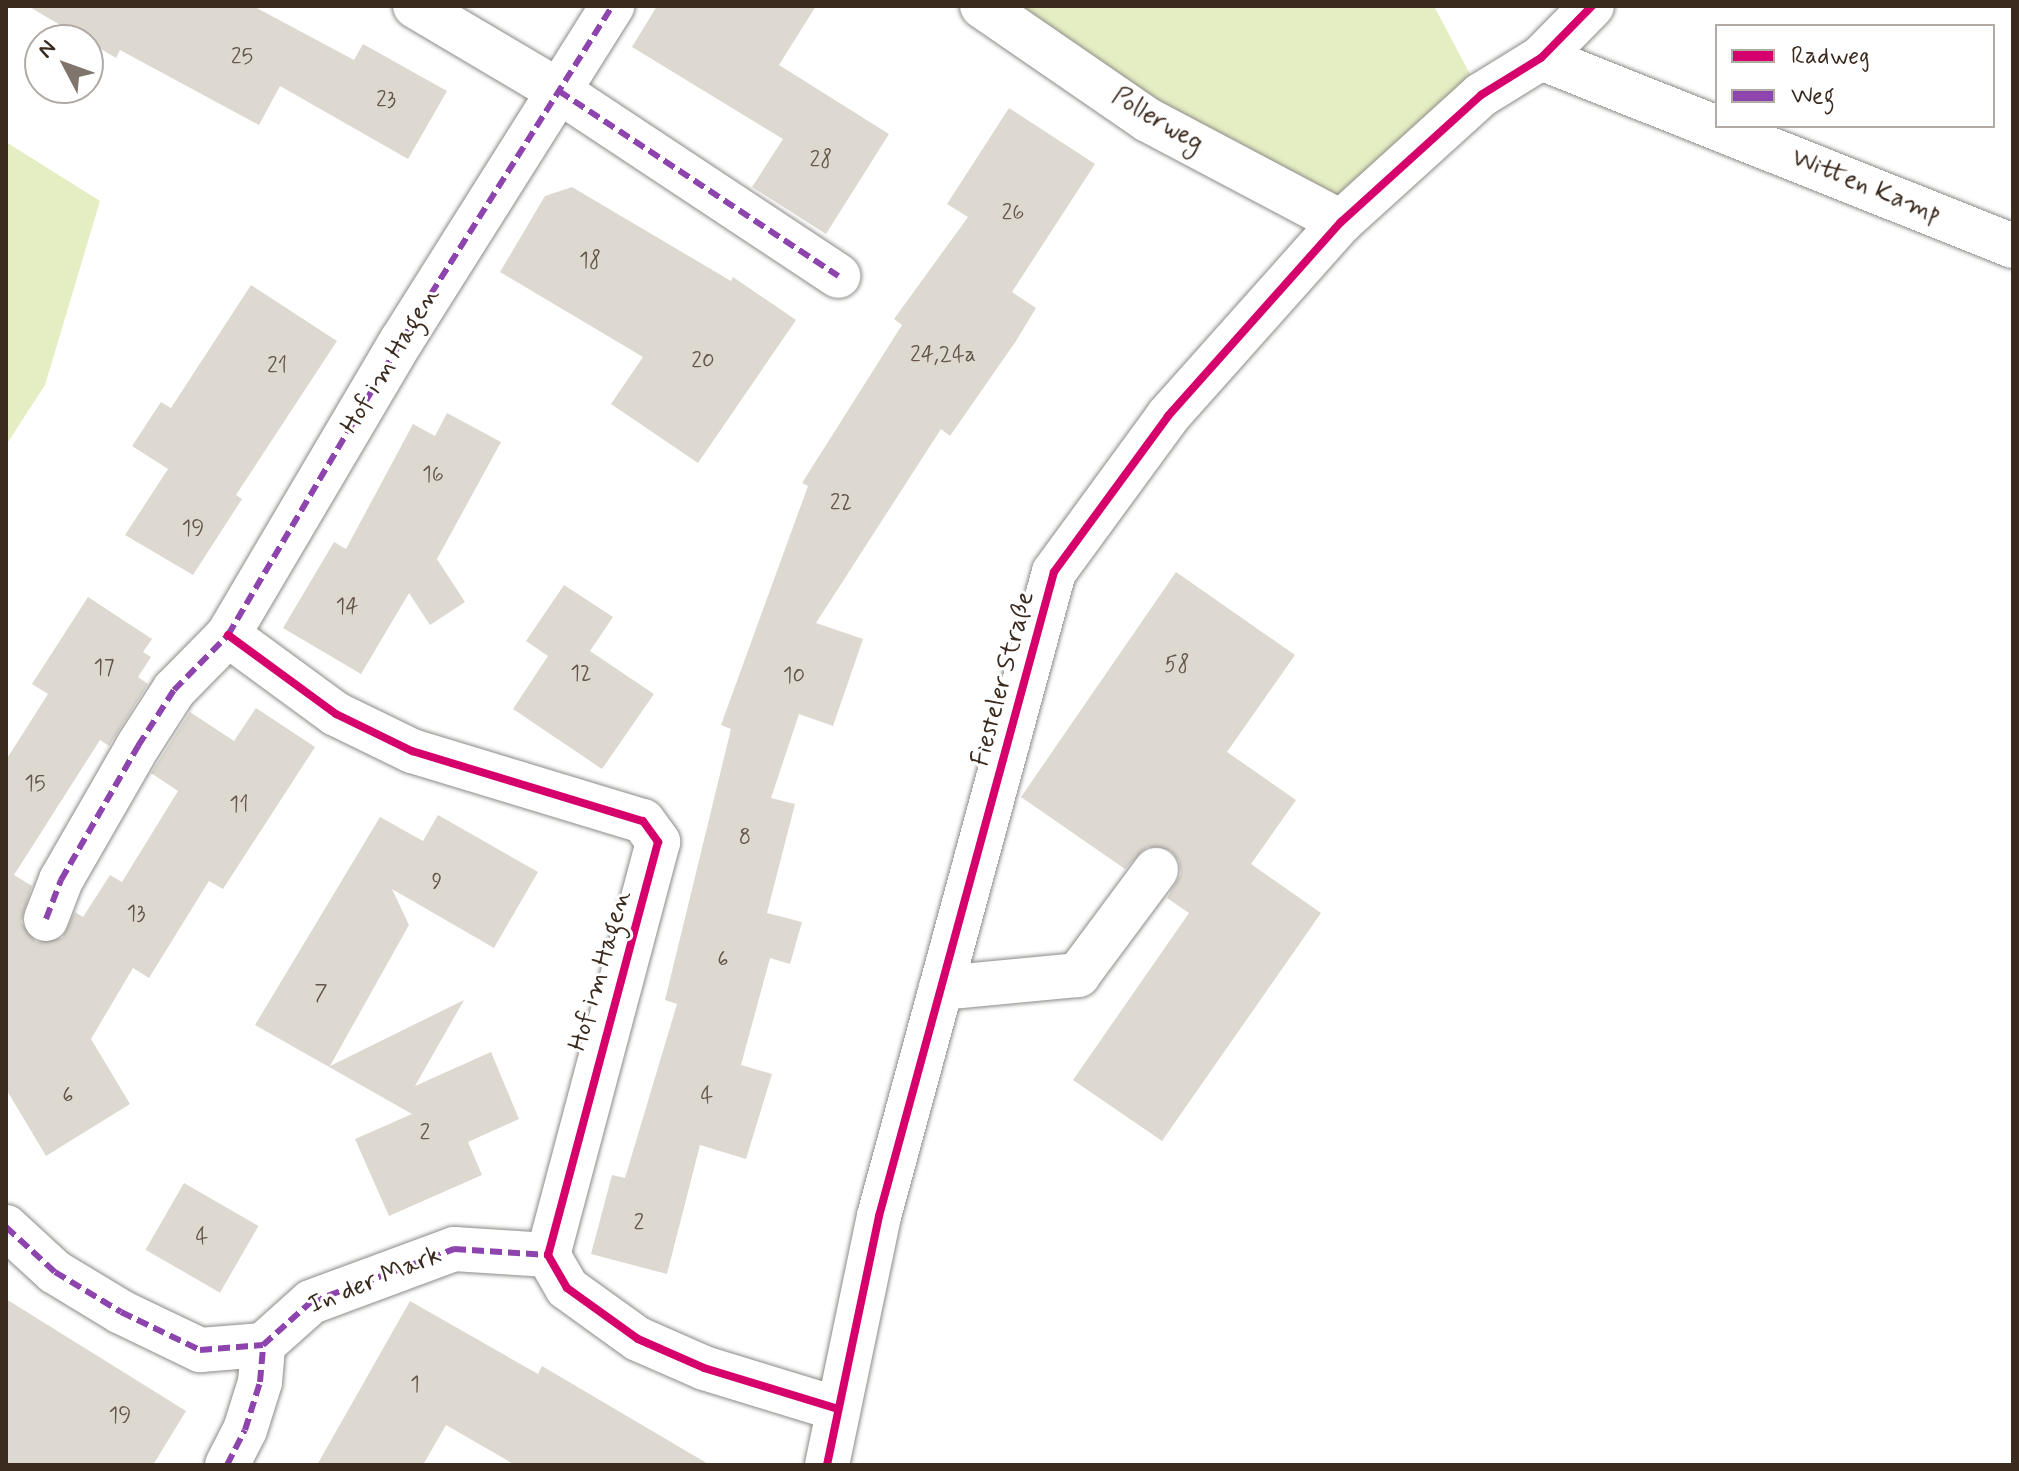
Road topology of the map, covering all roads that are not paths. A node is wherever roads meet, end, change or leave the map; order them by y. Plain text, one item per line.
1 (415, 6) edge
2 (612, 6) edge
3 (982, 6) edge
4 (1592, 6) edge
5 (1541, 58) junction
6 (559, 91) junction
7 (1715, 127) edge
8 (1717, 128) edge
9 (1341, 222) junction
10 (2013, 246) edge
11 (838, 276) dead end
12 (228, 635) junction
13 (1156, 870) dead end
14 (46, 919) dead end
15 (941, 988) junction
16 (6, 1227) edge
17 (548, 1255) junction
18 (263, 1345) junction
19 (838, 1409) junction
20 (227, 1465) edge
21 (827, 1465) edge

1 - 6 street
2 - 6 street, Hof im Hagen
3 - 9 street, Pollerweg
4 - 5 street, Fiesteler Straße
5 - 7 street, Witten Kamp
5 - 9 street, Fiesteler Straße
6 - 11 street
6 - 12 street, Hof im Hagen
8 - 10 street, Witten Kamp
9 - 15 street, Fiesteler Straße
12 - 14 street, Hof im Hagen
12 - 17 street, Hof im Hagen
13 - 15 street
15 - 19 street, Fiesteler Straße
16 - 18 street
17 - 18 street, In der Mark
17 - 19 street
18 - 20 street
19 - 21 street, Fiesteler Straße

